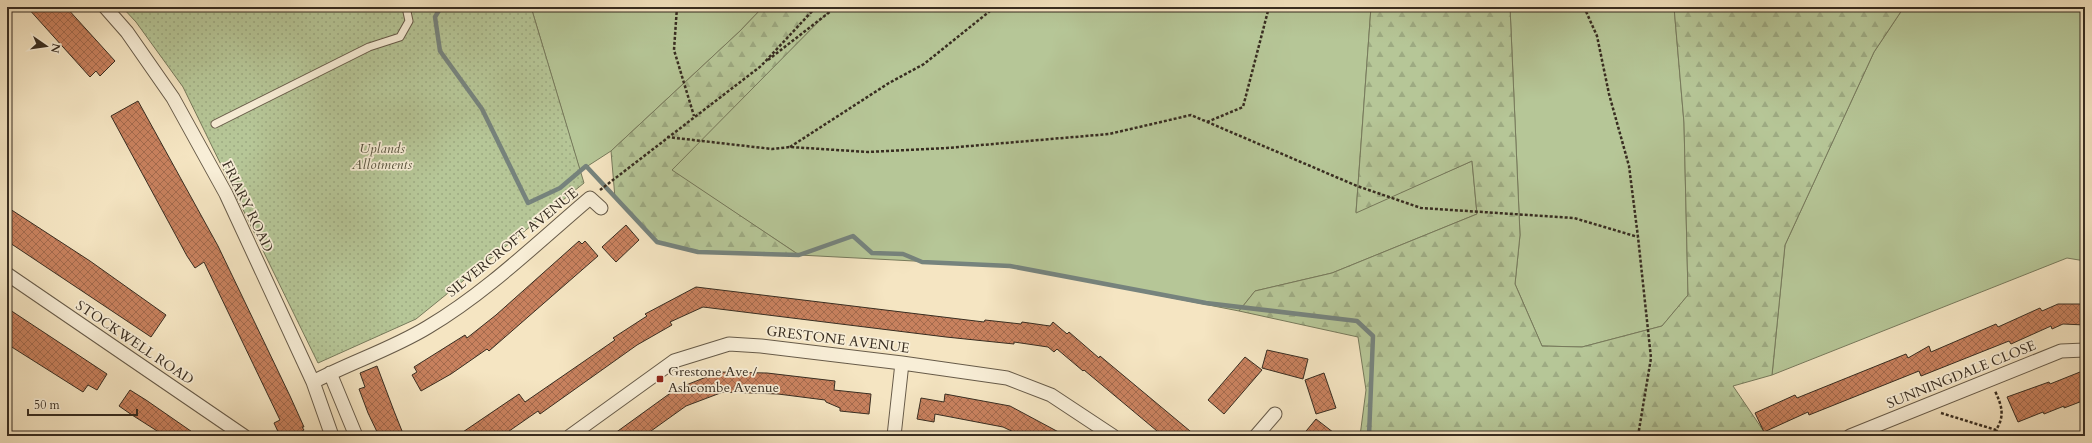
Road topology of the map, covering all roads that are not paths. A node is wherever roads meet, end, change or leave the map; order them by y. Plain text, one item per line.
1 (105, 7) edge
2 (406, 7) edge
3 (215, 124) dead end
4 (601, 208) dead end
5 (7, 274) edge
6 (2085, 350) edge
7 (902, 362) junction
8 (330, 373) junction
9 (313, 382) junction
10 (1275, 414) dead end
11 (244, 436) edge
12 (332, 436) edge
13 (356, 436) edge
14 (570, 436) edge
15 (894, 436) edge
16 (1113, 436) edge
17 (1256, 436) edge
18 (1851, 436) edge

1 - 9 street, FRIARY ROAD
2 - 3 lane
4 - 8 street, SILVERCROFT AVENUE
5 - 11 street, STOCKWELL ROAD
6 - 18 street, SUNNINGDALE CLOSE
7 - 14 street, GRESTONE AVENUE
7 - 15 street
7 - 16 street, GRESTONE AVENUE
8 - 9 street, SILVERCROFT AVENUE
8 - 13 street
9 - 12 street, FRIARY ROAD
10 - 17 street

